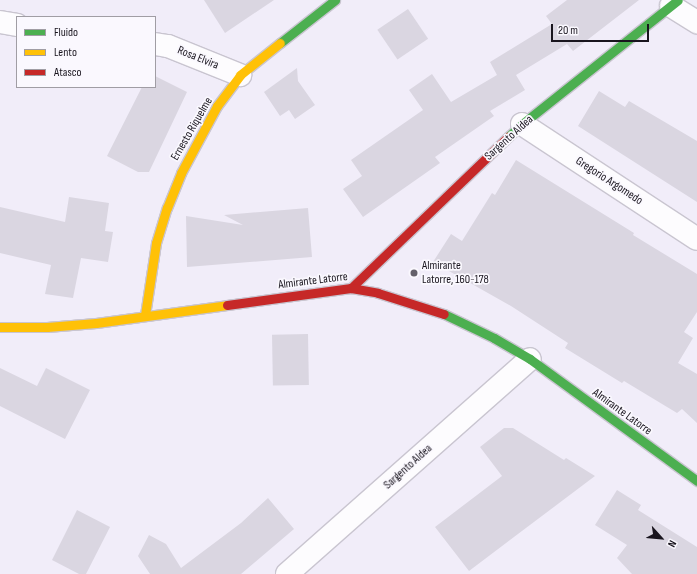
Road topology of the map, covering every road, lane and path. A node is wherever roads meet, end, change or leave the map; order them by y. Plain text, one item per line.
1 (335, 0) edge
2 (674, 3) edge
3 (0, 22) edge
4 (697, 22) edge
5 (16, 25) edge
6 (156, 44) edge
7 (240, 75) junction
8 (522, 124) junction
9 (697, 239) edge
10 (351, 288) junction
11 (145, 315) junction
12 (0, 327) edge
13 (530, 359) junction
14 (697, 481) edge
15 (287, 574) edge

1 - 7 street, Ernesto Riquelme
2 - 4 street
2 - 8 street, Sargento Aldea
3 - 5 street
6 - 7 street, Rosa Elvira
7 - 11 street, Ernesto Riquelme
8 - 9 street, Gregorio Argomedo
8 - 10 street, Sargento Aldea
10 - 11 street, Almirante Latorre
10 - 13 street, Almirante Latorre
11 - 12 street, Almirante Latorre
13 - 14 street, Almirante Latorre
13 - 15 street, Sargento Aldea

